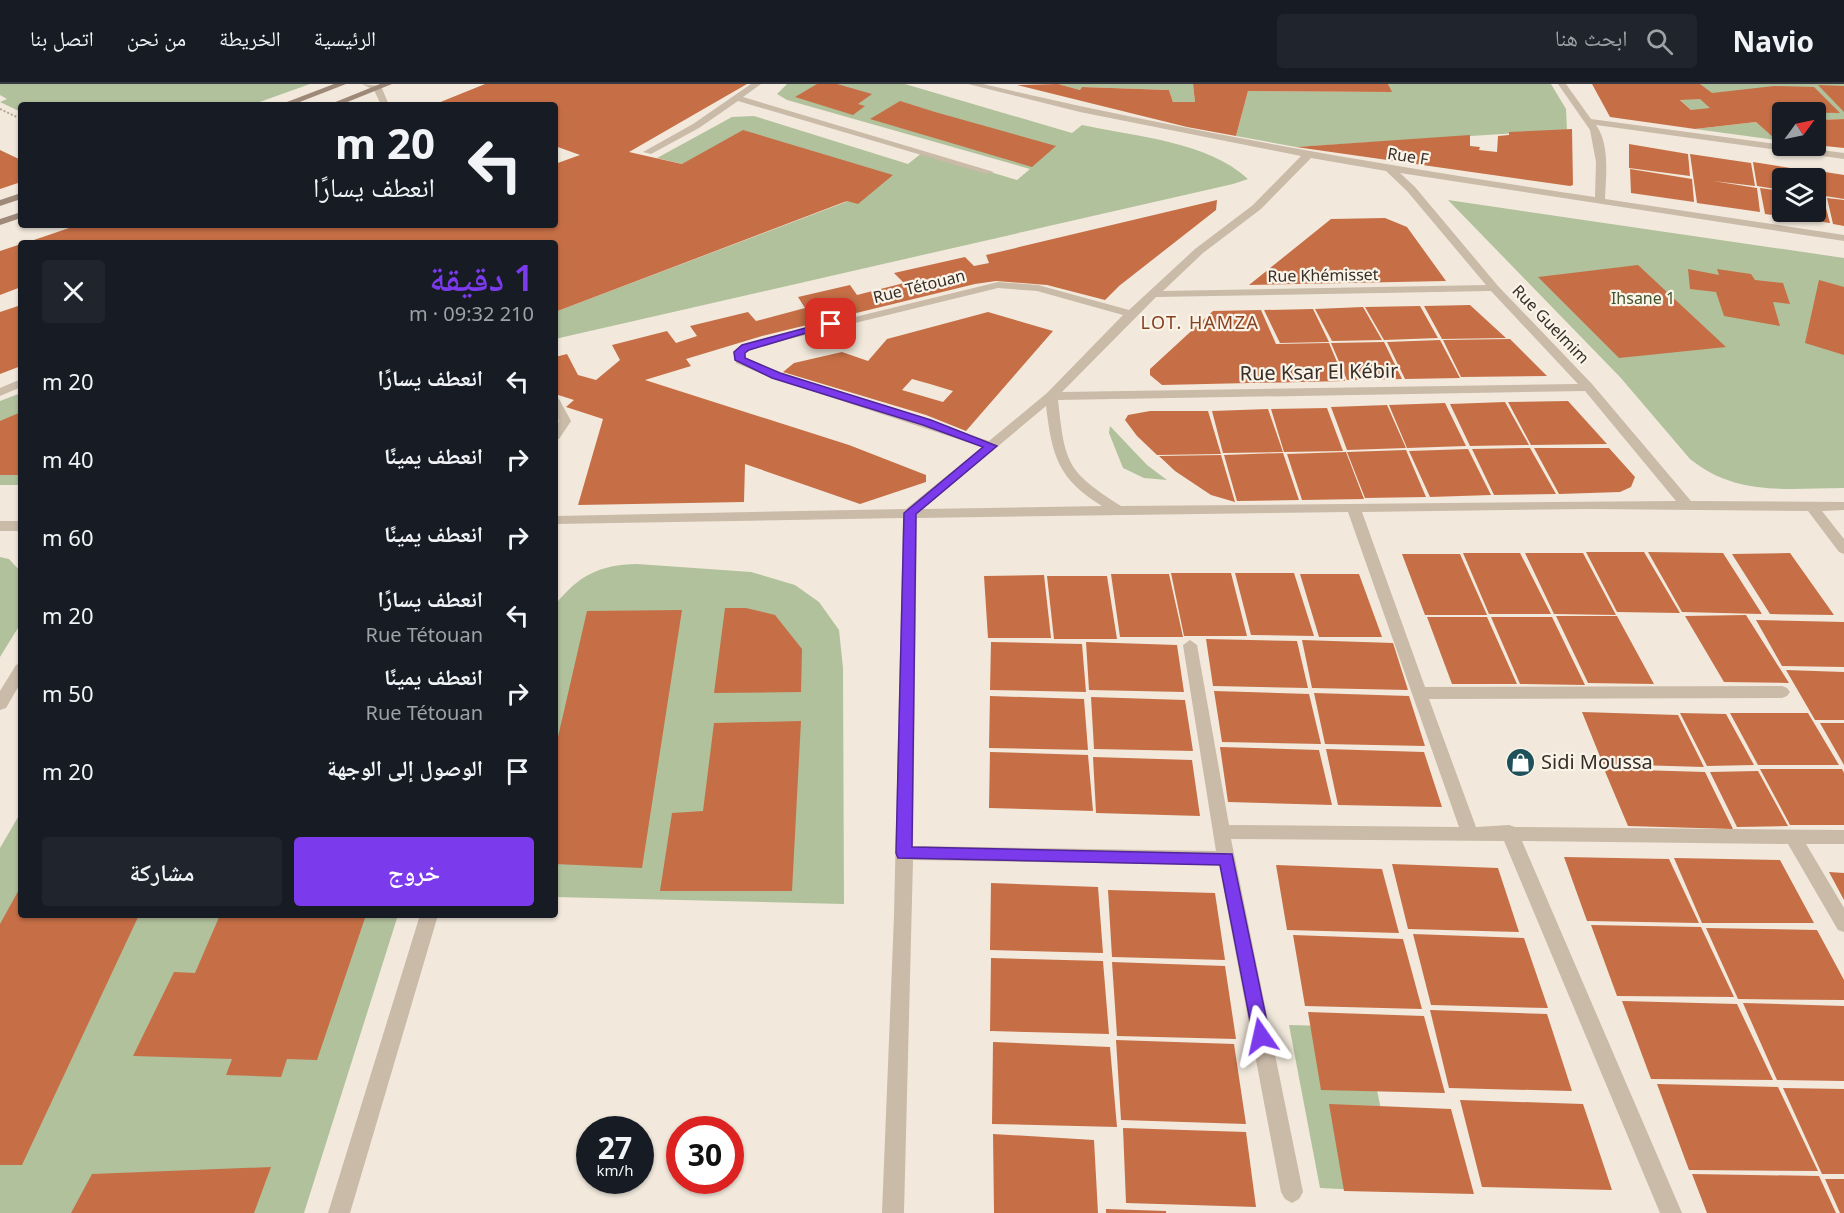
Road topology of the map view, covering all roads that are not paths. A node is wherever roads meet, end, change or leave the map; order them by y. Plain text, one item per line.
1 (342, 84) edge
2 (366, 84) edge
3 (388, 84) edge
4 (757, 84) edge
5 (972, 84) edge
6 (1562, 84) edge
7 (378, 88) junction
8 (736, 98) junction
9 (291, 102) edge
10 (340, 102) edge
11 (384, 102) edge
12 (1589, 121) junction
13 (648, 152) dead end
14 (1306, 156) junction
15 (1844, 156) edge
16 (1389, 168) junction
17 (989, 172) dead end
18 (18, 197) edge
19 (1600, 201) junction
20 (0, 202) edge
21 (18, 215) edge
22 (0, 222) edge
23 (1844, 238) edge
24 (1494, 288) junction
25 (1153, 294) junction
26 (1131, 314) junction
27 (18, 384) edge
28 (1588, 387) junction
29 (0, 392) edge
30 (1051, 396) junction
31 (558, 407) edge
32 (558, 431) edge
33 (991, 446) junction
34 (1687, 505) junction
35 (1812, 506) junction
36 (1844, 506) edge
37 (1117, 509) junction
38 (1354, 509) junction
39 (910, 513) junction
40 (558, 520) edge
41 (0, 526) edge
42 (18, 526) edge
43 (1844, 549) edge
44 (1190, 645) dead end
45 (18, 674) edge
46 (1782, 692) dead end
47 (1420, 693) junction
48 (0, 704) edge
49 (1223, 832) junction
50 (1469, 832) junction
51 (1509, 832) junction
52 (1793, 837) junction
53 (1844, 837) edge
54 (904, 853) junction
55 (1226, 858) junction
56 (428, 918) edge
57 (1844, 924) edge
58 (1292, 1192) dead end
59 (339, 1213) edge
60 (893, 1213) edge
61 (1671, 1213) edge

1 - 9 main road
2 - 7 street
3 - 7 main road
4 - 8 street
5 - 14 street, Rue F
6 - 12 street
7 - 10 main road
7 - 11 street
8 - 13 street
8 - 17 street
12 - 15 street
12 - 19 street
14 - 16 street, Rue F
14 - 25 street
16 - 19 street, Rue F
16 - 24 street, Rue Guelmim
18 - 20 main road
19 - 23 street, Rue F
21 - 22 main road
24 - 25 street, Rue Khémisset
24 - 28 street, Rue Guelmim
25 - 26 street
26 - 30 street
26 - 33 street, Rue Tétouan
27 - 29 street
28 - 30 street, Rue Ksar El Kébir
28 - 34 street, Rue Guelmim
30 - 33 street
30 - 37 street
31 - 32 street
33 - 39 street
34 - 35 street
34 - 38 street
35 - 36 street
35 - 43 street
37 - 38 street
37 - 39 street
38 - 47 street
39 - 40 street
39 - 54 street
41 - 42 street
44 - 49 street
45 - 48 street
46 - 47 street
47 - 50 street
49 - 50 street
49 - 55 street
50 - 51 street
51 - 52 street
51 - 61 street
52 - 53 street
52 - 57 street
54 - 55 street
54 - 60 street
55 - 58 street
56 - 59 street

